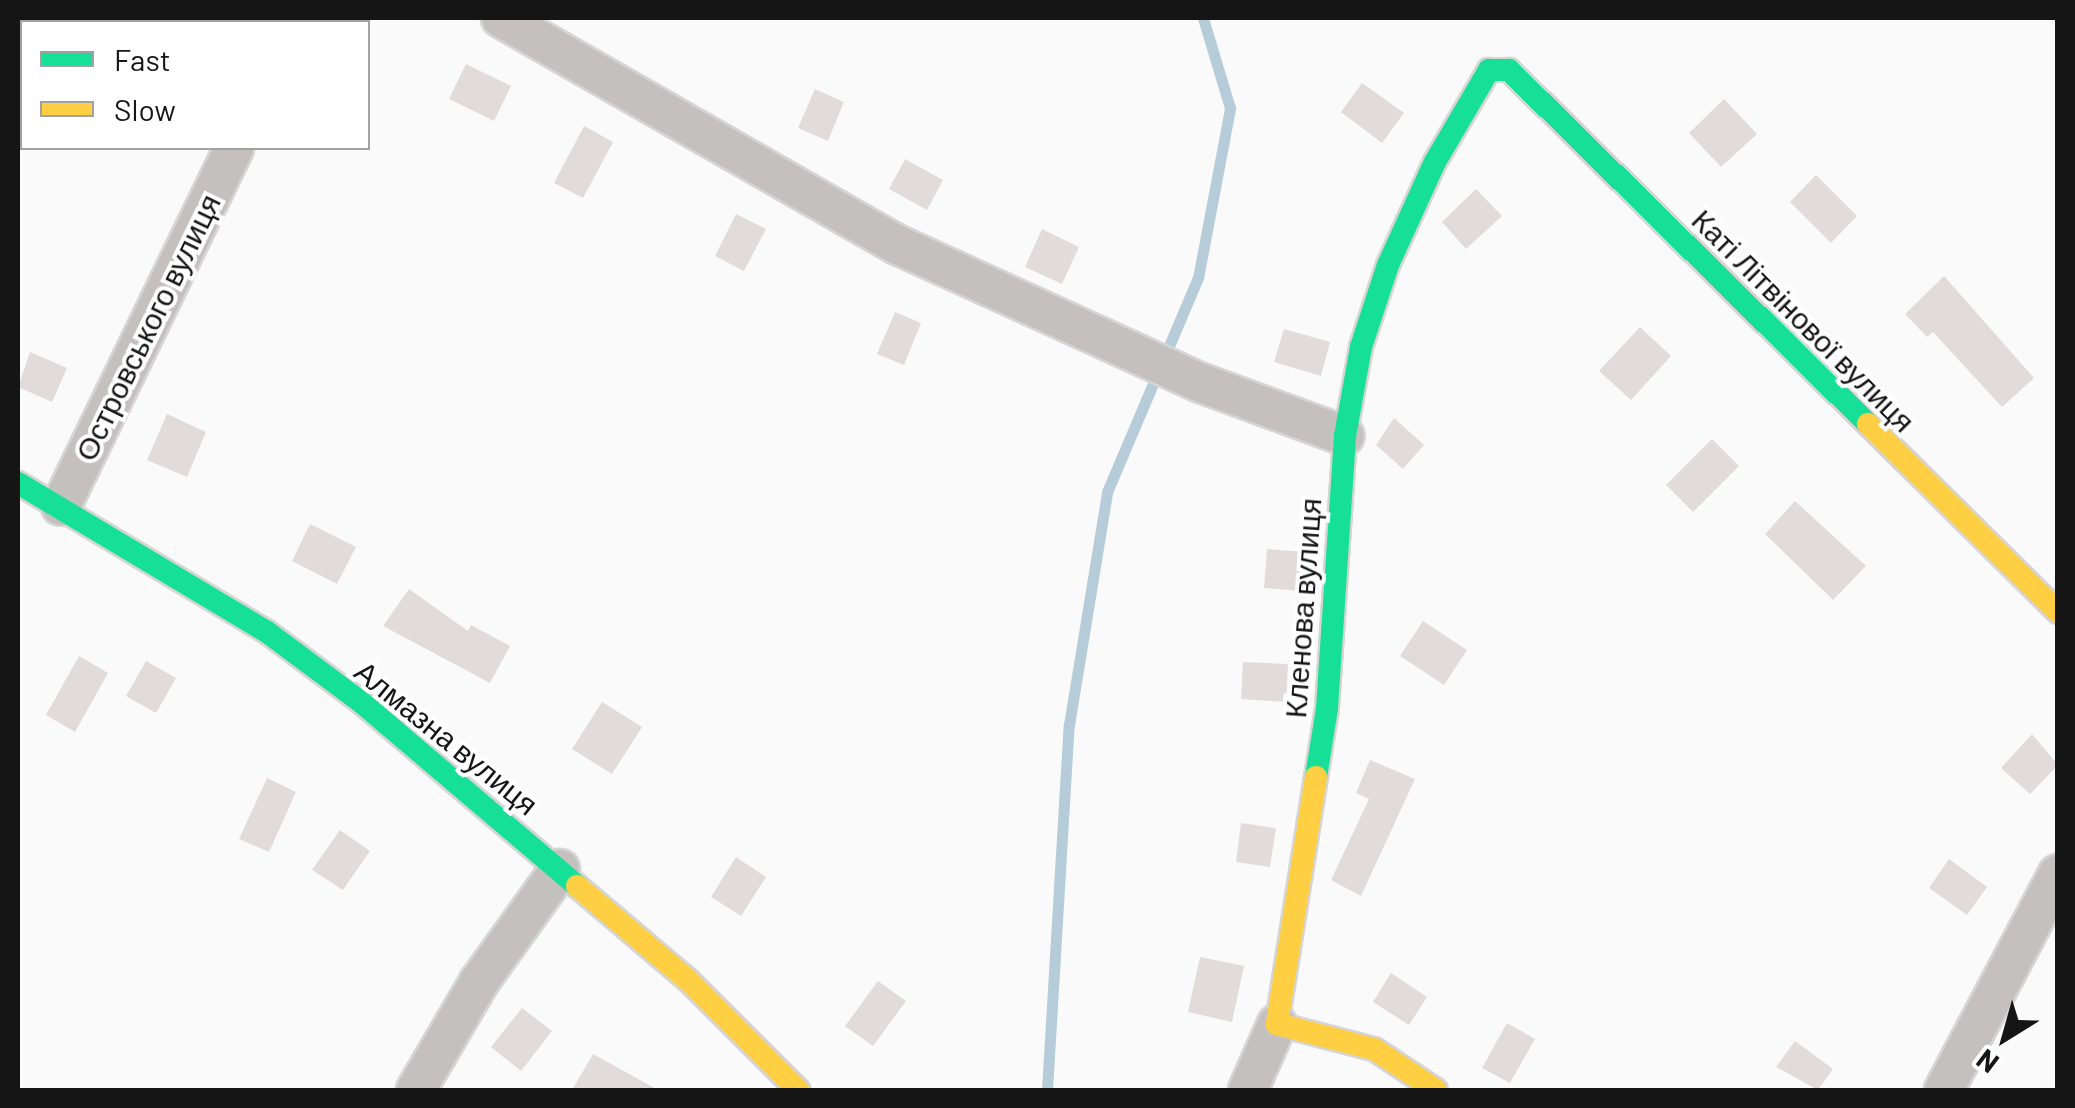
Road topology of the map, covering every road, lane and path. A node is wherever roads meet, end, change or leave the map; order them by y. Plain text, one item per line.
1 (501, 18) edge
2 (1509, 70) joint
3 (233, 150) edge
4 (1345, 436) junction
5 (18, 482) edge
6 (61, 506) junction
7 (2058, 612) edge
8 (560, 869) junction
9 (2058, 874) edge
10 (1278, 1024) junction
11 (416, 1090) edge
12 (798, 1090) edge
13 (1248, 1090) edge
14 (1436, 1090) edge
15 (1944, 1090) edge

1 - 4 street
2 - 4 street, Кленова вулиця
2 - 7 street, Каті Літвінової вулиця
3 - 6 street, Островського вулиця
4 - 10 street, Кленова вулиця
5 - 6 street, Алмазна вулиця
6 - 8 street, Алмазна вулиця
8 - 11 street
8 - 12 street, Алмазна вулиця
9 - 15 street
10 - 13 street
10 - 14 street

